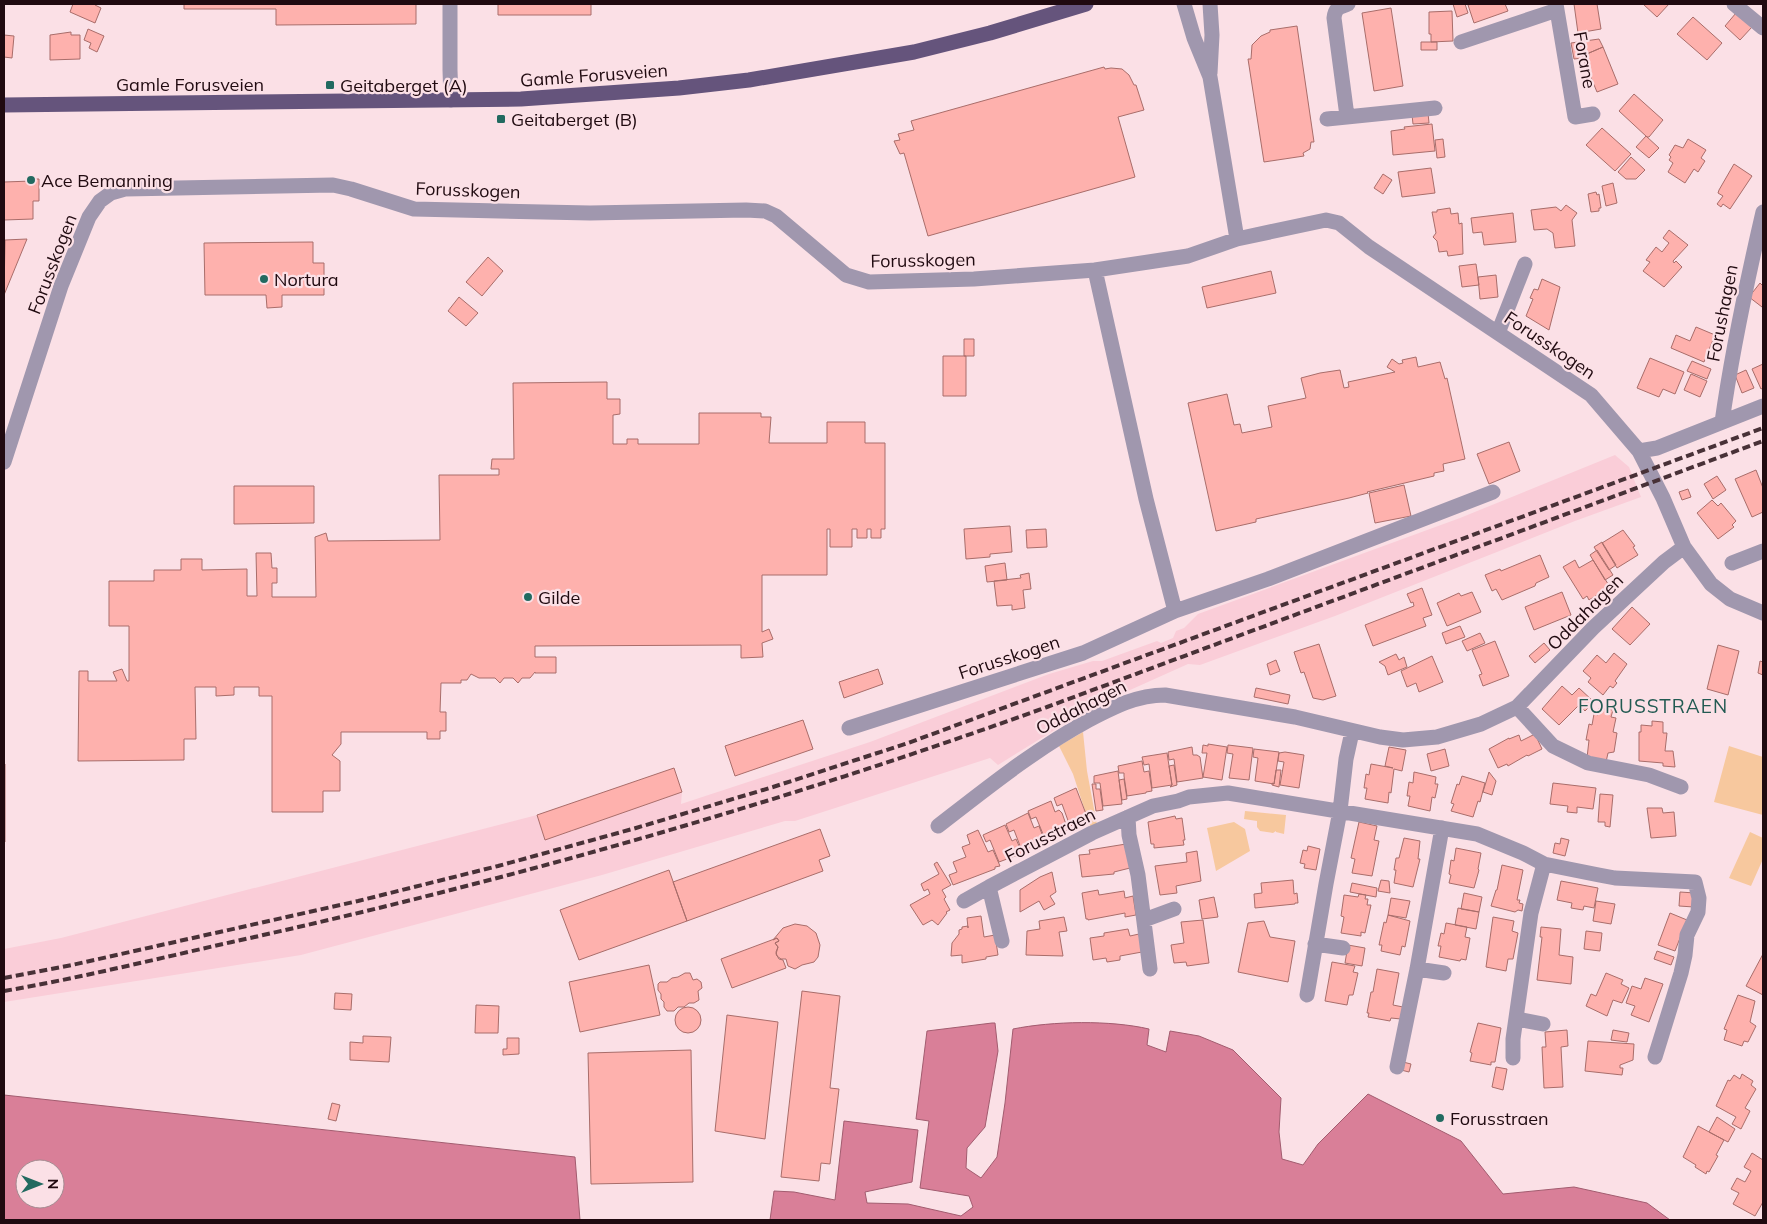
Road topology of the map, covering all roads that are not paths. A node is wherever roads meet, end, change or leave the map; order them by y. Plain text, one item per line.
1 (450, 4) edge
2 (1086, 4) edge
3 (1184, 4) edge
4 (1210, 4) edge
5 (1348, 4) edge
6 (1734, 4) edge
7 (1557, 7) edge
8 (1763, 28) edge
9 (1460, 42) dead end
10 (1210, 77) junction
11 (451, 100) junction
12 (4, 105) edge
13 (1435, 108) dead end
14 (1593, 114) dead end
15 (1347, 116) junction
16 (1327, 119) dead end
17 (1763, 212) edge
18 (1237, 239) junction
19 (1525, 264) dead end
20 (1095, 270) junction
21 (1498, 333) junction
22 (1763, 406) edge
23 (1722, 422) junction
24 (1639, 451) junction
25 (4, 462) edge
26 (1493, 492) dead end
27 (1684, 547) junction
28 (1763, 551) edge
29 (1732, 563) dead end
30 (1175, 611) junction
31 (1763, 613) edge
32 (1517, 707) junction
33 (849, 728) dead end
34 (1352, 732) junction
35 (1681, 787) dead end
36 (1340, 811) junction
37 (1128, 817) junction
38 (938, 826) dead end
39 (1442, 828) junction
40 (1544, 864) junction
41 (989, 886) junction
42 (964, 902) dead end
43 (1174, 909) dead end
44 (1144, 920) junction
45 (1002, 941) dead end
46 (1315, 944) junction
47 (1342, 948) dead end
48 (1417, 968) junction
49 (1150, 969) dead end
50 (1444, 973) dead end
51 (1307, 995) dead end
52 (1517, 1018) junction
53 (1544, 1024) dead end
54 (1655, 1057) dead end
55 (1513, 1058) dead end
56 (1397, 1067) dead end

1 - 11 street
2 - 11 main road, Gamle Forusveien
3 - 10 street
4 - 10 street
5 - 15 street
6 - 8 street
7 - 9 street, Forane
7 - 14 street, Forane
10 - 18 street
11 - 12 main road, Gamle Forusveien
13 - 15 street
15 - 16 street
17 - 23 street, Forushagen
18 - 20 street, Forusskogen
18 - 21 street, Forusskogen
19 - 21 street
20 - 25 street, Forusskogen
20 - 30 street
21 - 24 street, Forusskogen
22 - 23 street
23 - 24 street
24 - 27 street, Forusskogen
26 - 30 street, Forusskogen
27 - 31 street, Forusskogen
27 - 32 street, Oddahagen
28 - 29 street
30 - 33 street, Forusskogen
32 - 34 street, Oddahagen
32 - 35 street
34 - 36 street
34 - 38 street, Oddahagen
36 - 37 street, Forusstraen
36 - 39 street, Forusstraen
36 - 46 street
37 - 41 street, Forusstraen
37 - 44 street
39 - 40 street, Forusstraen
39 - 48 street
40 - 52 street
40 - 54 street, Forusstraen
41 - 42 street, Forusstraen
41 - 45 street
43 - 44 street
44 - 49 street
46 - 47 street
46 - 51 street
48 - 50 street
48 - 56 street
52 - 53 street
52 - 55 street

